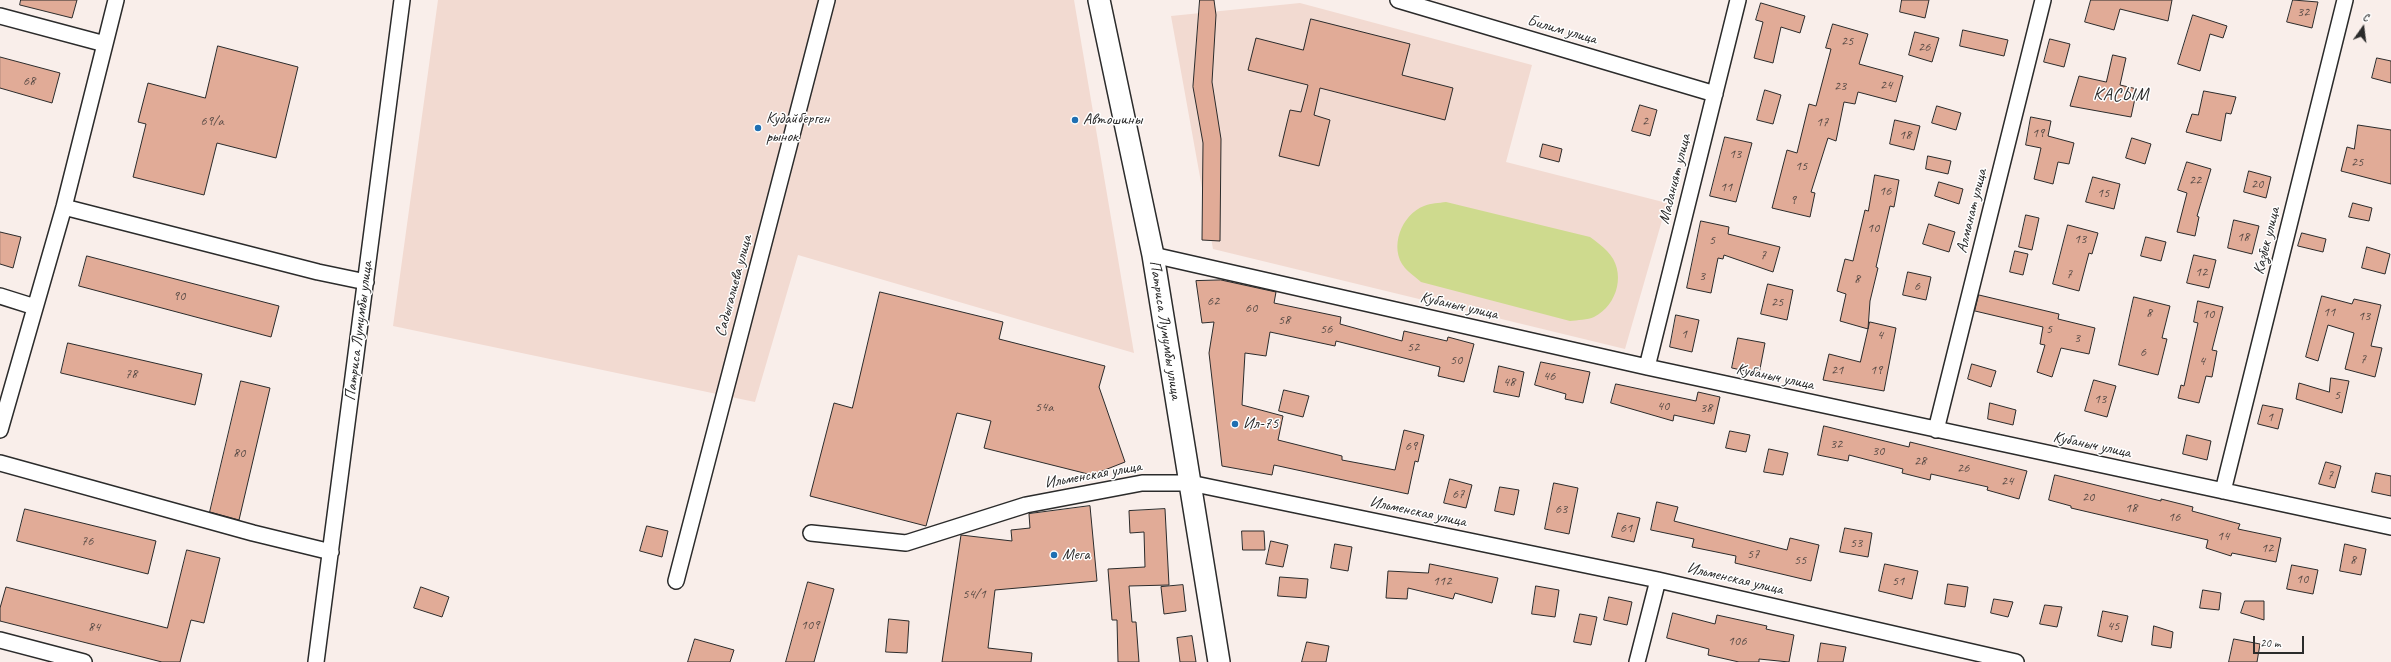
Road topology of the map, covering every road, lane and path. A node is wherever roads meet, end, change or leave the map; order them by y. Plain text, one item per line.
1 (116, 0) edge
2 (402, 0) edge
3 (827, 0) edge
4 (1099, 0) edge
5 (1398, 0) edge
6 (1738, 0) edge
7 (2043, 0) edge
8 (2346, 0) edge
9 (0, 16) edge
10 (105, 44) junction
11 (1715, 94) junction
12 (64, 207) junction
13 (1153, 255) junction
14 (366, 282) junction
15 (0, 296) edge
16 (35, 307) junction
17 (1647, 368) junction
18 (0, 430) edge
19 (1936, 430) junction
20 (0, 463) edge
21 (1190, 483) junction
22 (2223, 490) junction
23 (2391, 527) edge
24 (811, 533) dead end
25 (331, 552) junction
26 (1658, 580) junction
27 (676, 581) dead end
28 (0, 640) edge
29 (84, 662) edge
30 (316, 662) edge
31 (1219, 662) edge
32 (1637, 662) edge
33 (2016, 662) edge

1 - 10 street
2 - 14 street, Патриса Лумумбы улица
3 - 27 street, Садыгалиева улица
4 - 13 street, Патриса Лумумбы улица
5 - 11 street, Билим улица
6 - 11 street, Маданият улица
7 - 19 street, Алманат улица
8 - 22 street, Казбек улица
9 - 10 street
10 - 12 street
11 - 17 street, Маданият улица
12 - 14 street
12 - 16 street
13 - 17 street, Кубаныч улица
13 - 21 street, Патриса Лумумбы улица
14 - 25 street, Патриса Лумумбы улица
15 - 16 street
16 - 18 street
17 - 19 street, Кубаныч улица
19 - 22 street, Кубаныч улица
20 - 25 street
21 - 24 street, Ильменская улица
21 - 26 street, Ильменская улица
21 - 31 street, Патриса Лумумбы улица
22 - 23 street, Кубаныч улица
25 - 30 street, Патриса Лумумбы улица
26 - 32 street
26 - 33 street, Ильменская улица
28 - 29 street

